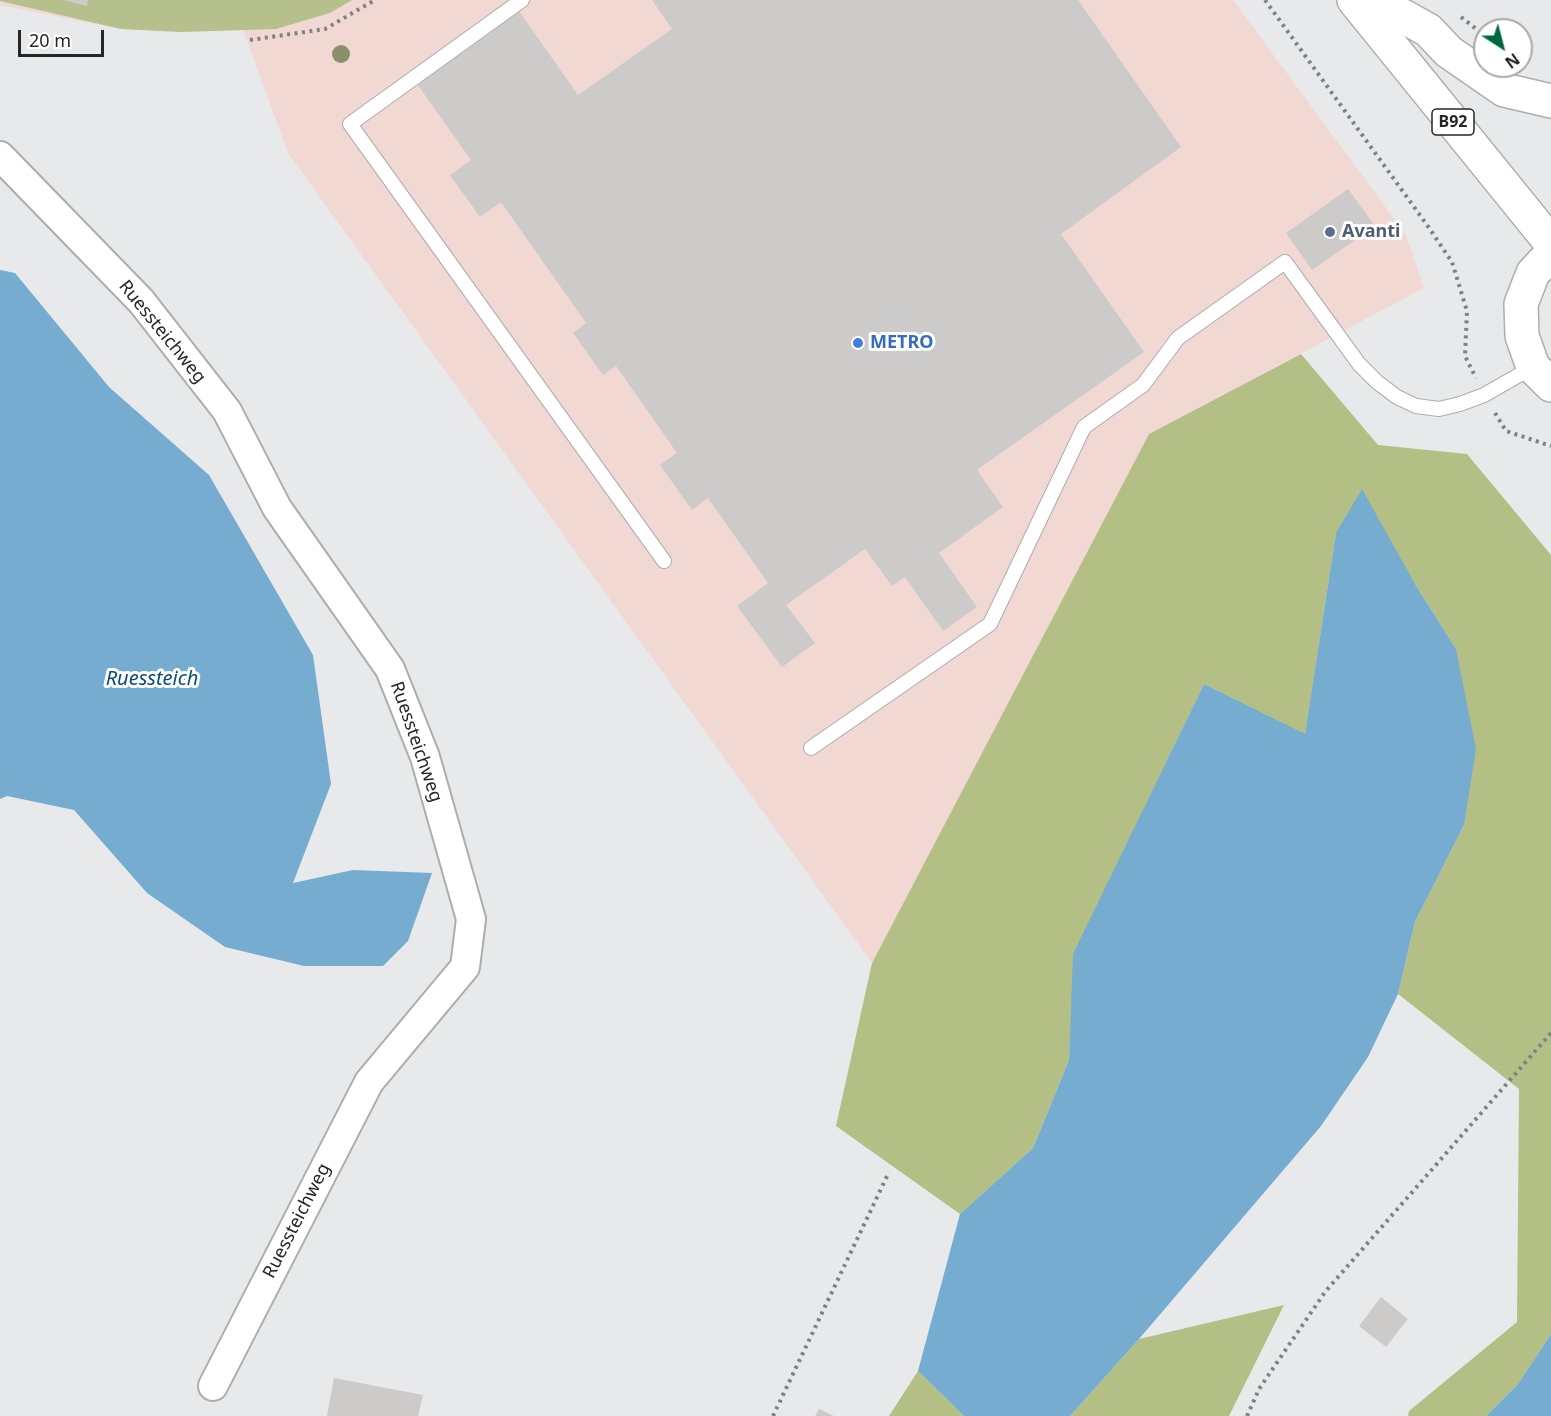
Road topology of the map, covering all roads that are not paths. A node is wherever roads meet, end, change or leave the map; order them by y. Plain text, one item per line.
1 (522, 0) edge
2 (1354, 0) edge
3 (1374, 0) edge
4 (1551, 101) edge
5 (0, 156) edge
6 (1551, 243) edge
7 (1551, 254) edge
8 (1542, 376) edge
9 (664, 561) dead end
10 (811, 748) dead end
11 (213, 1386) dead end

1 - 9 lane
2 - 6 main road, B92
3 - 4 main road
5 - 11 street, Ruessteichweg
7 - 8 main road
8 - 10 lane

